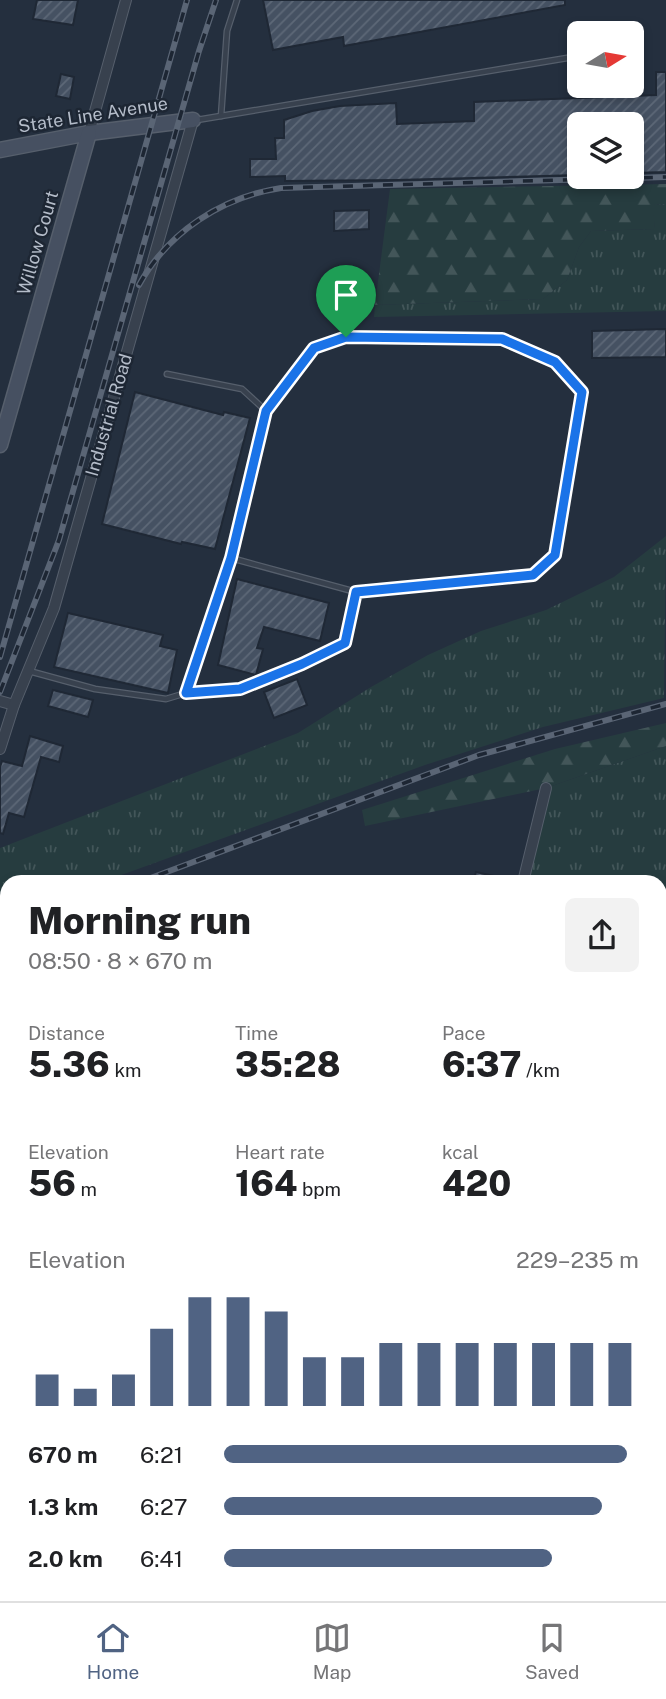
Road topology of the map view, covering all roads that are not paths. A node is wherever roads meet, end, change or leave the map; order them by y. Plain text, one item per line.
1 (126, 0) edge
2 (237, 0) edge
3 (567, 57) edge
4 (221, 116) junction
5 (193, 120) junction
6 (89, 132) junction
7 (0, 149) edge
8 (167, 374) dead end
9 (266, 411) junction
10 (0, 445) edge
11 (231, 558) junction
12 (356, 592) junction
13 (28, 671) junction
14 (186, 693) junction
15 (0, 701) edge
16 (14, 705) junction
17 (0, 749) edge
18 (545, 788) dead end
19 (525, 875) edge

1 - 6 street
2 - 4 lane
3 - 4 lane
4 - 5 lane
5 - 6 street, State Line Avenue
5 - 13 street, Industrial Road
6 - 7 street, State Line Avenue
6 - 10 street, Willow Court
8 - 9 lane
9 - 11 lane
9 - 12 lane
11 - 12 lane
11 - 14 lane
12 - 14 lane
13 - 14 lane
13 - 16 street, Industrial Road
15 - 16 street
16 - 17 street, Industrial Road
18 - 19 street

